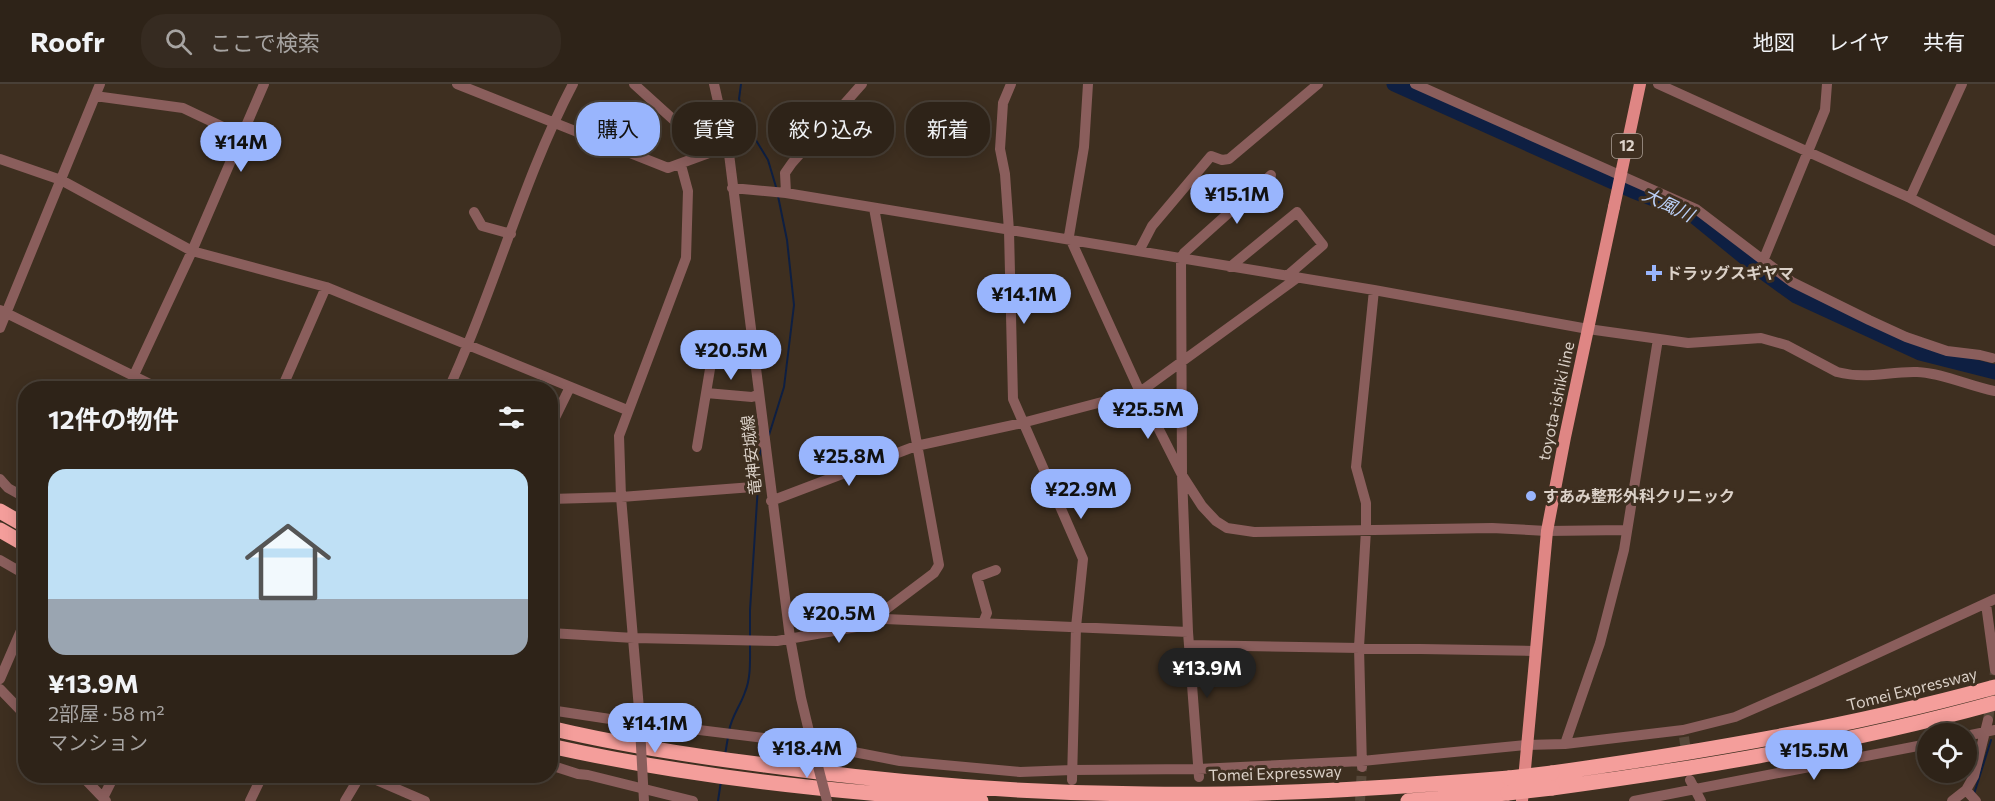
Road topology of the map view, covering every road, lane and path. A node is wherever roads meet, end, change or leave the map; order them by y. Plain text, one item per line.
1 (100, 84) edge
2 (264, 84) edge
3 (457, 84) edge
4 (573, 84) edge
5 (634, 84) edge
6 (714, 84) edge
7 (862, 84) edge
8 (1011, 84) edge
9 (1088, 84) edge
10 (1318, 84) edge
11 (1415, 84) edge
12 (1640, 84) edge
13 (1658, 84) edge
14 (1827, 84) edge
15 (1962, 84) edge
16 (95, 96) junction
17 (718, 102) edge
18 (672, 118) edge
19 (552, 123) junction
20 (242, 136) junction
21 (1809, 153) junction
22 (703, 156) edge
23 (729, 156) edge
24 (0, 159) edge
25 (681, 165) junction
26 (1271, 175) dead end
27 (61, 180) junction
28 (732, 188) junction
29 (786, 193) junction
30 (1910, 198) junction
31 (874, 208) junction
32 (474, 212) dead end
33 (1009, 231) junction
34 (511, 234) junction
35 (1071, 241) junction
36 (1995, 241) edge
37 (192, 251) junction
38 (1139, 251) junction
39 (1182, 258) junction
40 (1763, 261) junction
41 (1230, 267) junction
42 (1292, 277) junction
43 (326, 287) junction
44 (1374, 290) junction
45 (3, 311) edge
46 (0, 328) edge
47 (1588, 329) junction
48 (1658, 339) junction
49 (469, 345) junction
50 (712, 357) dead end
51 (1992, 358) dead end
52 (1181, 362) junction
53 (134, 377) junction
54 (132, 381) edge
55 (143, 381) edge
56 (285, 381) edge
57 (452, 381) edge
58 (556, 381) edge
59 (558, 382) edge
60 (570, 387) junction
61 (1995, 391) edge
62 (1140, 392) junction
63 (706, 393) junction
64 (759, 394) junction
65 (627, 410) junction
66 (558, 412) edge
67 (1022, 423) junction
68 (764, 434) junction
69 (916, 446) junction
70 (697, 447) dead end
71 (1182, 476) junction
72 (0, 480) edge
73 (18, 494) edge
74 (621, 497) junction
75 (558, 499) edge
76 (771, 501) junction
77 (0, 511) edge
78 (18, 521) edge
79 (0, 530) edge
80 (1366, 530) junction
81 (1626, 530) junction
82 (1547, 531) junction
83 (18, 540) edge
84 (0, 560) edge
85 (18, 570) edge
86 (996, 570) dead end
87 (1991, 602) edge
88 (877, 616) junction
89 (983, 623) junction
90 (1076, 627) junction
91 (1188, 632) junction
92 (558, 633) edge
93 (18, 637) edge
94 (634, 638) junction
95 (790, 638) junction
96 (1189, 645) junction
97 (1359, 647) junction
98 (1534, 651) junction
99 (1995, 670) edge
100 (0, 679) edge
101 (1995, 687) edge
102 (0, 689) edge
103 (1995, 703) edge
104 (18, 708) edge
105 (558, 711) edge
106 (1989, 728) tunnel mouth
107 (558, 730) edge
108 (1564, 744) junction
109 (1526, 746) junction
110 (1917, 746) edge
111 (558, 747) edge
112 (813, 747) junction
113 (1362, 765) junction
114 (558, 768) edge
115 (1198, 773) junction
116 (1072, 775) junction
117 (1552, 781) junction
118 (89, 783) edge
119 (111, 783) edge
120 (259, 783) edge
121 (356, 783) edge
122 (383, 783) edge
123 (1508, 785) junction
124 (1693, 785) junction
125 (1966, 790) junction
126 (105, 799) edge
127 (250, 801) edge
128 (345, 801) edge
129 (425, 801) edge
130 (644, 801) edge
131 (693, 801) edge
132 (827, 801) edge
133 (981, 801) edge
134 (1408, 801) edge
135 (1522, 801) edge
136 (1634, 801) edge
137 (1701, 801) edge
138 (1952, 801) edge
139 (1976, 801) edge

1 - 16 street
2 - 20 street
3 - 19 street
4 - 19 street
5 - 18 street
6 - 17 street, 竜神安城線
7 - 29 street
8 - 33 street
9 - 35 street
10 - 38 street
11 - 40 street
12 - 47 main road, toyota-ishiki line / 12, bridge
13 - 21 street
14 - 21 street
15 - 30 street
16 - 20 street
16 - 27 street
19 - 25 street
19 - 34 street
20 - 37 street
21 - 30 street
21 - 40 street
22 - 25 street
23 - 28 street, 竜神安城線
24 - 27 street
25 - 65 street
26 - 39 street
27 - 37 street
27 - 45 street
28 - 29 street
28 - 64 street, 竜神安城線
29 - 31 street
30 - 36 street
31 - 33 street
31 - 69 street
32 - 34 street
33 - 35 street
33 - 67 street
34 - 49 street
35 - 38 street
35 - 62 street
37 - 43 street
37 - 53 street
38 - 39 street
39 - 41 street
39 - 52 street
40 - 51 street
41 - 42 street
41 - 42 street
42 - 44 street
42 - 52 street
43 - 49 street
43 - 56 street
44 - 47 street
44 - 80 street
45 - 46 street
45 - 53 street
47 - 48 street
47 - 82 main road, toyota-ishiki line / 12
48 - 61 street
48 - 81 street
49 - 57 street
49 - 58 street
50 - 63 street
52 - 62 street
52 - 71 street
53 - 54 street
53 - 55 street
59 - 60 street
60 - 65 street
60 - 66 street
62 - 67 street
62 - 71 street
63 - 64 street
63 - 70 street
64 - 68 street, 竜神安城線
65 - 74 street
67 - 69 street
67 - 90 street
68 - 74 street
68 - 76 street, 竜神安城線
69 - 76 street
69 - 88 street
71 - 80 street
71 - 91 street
72 - 73 street
74 - 75 street
74 - 94 street
76 - 95 street, 竜神安城線
77 - 78 highway
79 - 83 highway
80 - 82 street
80 - 97 street
81 - 82 street
81 - 108 street
82 - 98 main road, toyota-ishiki line / 12
84 - 85 street
86 - 89 street
87 - 99 street
87 - 108 street
88 - 89 street
88 - 95 street
89 - 90 street
90 - 91 street
90 - 116 street
91 - 96 street
92 - 94 street
93 - 100 street
94 - 95 street
94 - 130 street, bridge
95 - 112 street, 竜神安城線
96 - 97 street
96 - 115 street
97 - 98 street
97 - 113 street
98 - 109 main road, toyota-ishiki line / 12
101 - 117 highway, Tomei Expressway
102 - 104 street
103 - 117 highway, Tomei Expressway
105 - 112 street
106 - 125 street
107 - 123 highway, Tomei Expressway
108 - 109 street
109 - 113 street
109 - 135 main road, toyota-ishiki line / 12
110 - 124 street
111 - 133 highway
112 - 116 street
112 - 132 street, 竜神安城線, bridge
113 - 115 street
114 - 131 street
115 - 116 street
117 - 123 highway, Tomei Expressway, bridge
118 - 126 street
119 - 126 street
120 - 127 street
121 - 128 street
122 - 129 street
123 - 134 highway, Tomei Expressway
124 - 136 street
124 - 137 street
125 - 138 street
125 - 139 street

